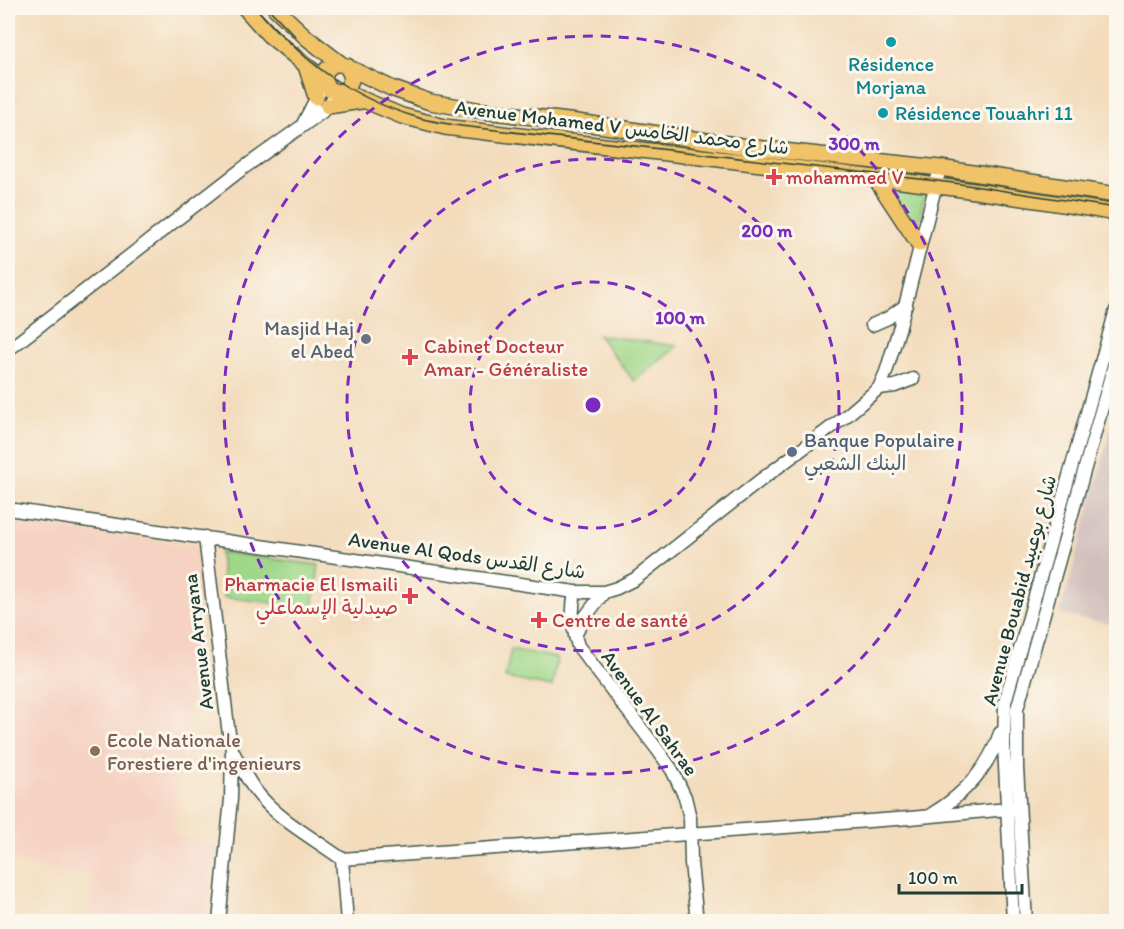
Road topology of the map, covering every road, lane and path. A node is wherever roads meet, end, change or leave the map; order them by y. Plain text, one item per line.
1 (245, 8) edge
2 (275, 8) edge
3 (344, 65) junction
4 (306, 66) junction
5 (324, 81) junction
6 (341, 92) junction
7 (361, 101) junction
8 (322, 102) junction
9 (940, 168) junction
10 (876, 179) junction
11 (934, 186) junction
12 (1116, 186) edge
13 (1094, 192) junction
14 (1116, 195) edge
15 (1116, 213) edge
16 (919, 244) junction
17 (906, 305) junction
18 (1116, 310) edge
19 (872, 325) dead end
20 (8, 350) edge
21 (1116, 358) edge
22 (913, 380) dead end
23 (879, 388) junction
24 (8, 509) edge
25 (205, 537) junction
26 (575, 592) junction
27 (604, 592) junction
28 (575, 637) junction
29 (1004, 723) junction
30 (232, 750) junction
31 (260, 796) junction
32 (231, 800) junction
33 (1013, 808) junction
34 (929, 816) junction
35 (689, 833) junction
36 (342, 858) junction
37 (219, 921) edge
38 (347, 921) edge
39 (696, 921) edge
40 (1013, 921) edge
41 (1026, 921) edge

1 - 4 main road
2 - 3 main road, Avenue Mohamed V شارع محمد الخامس
3 - 5 main road
3 - 6 main road
3 - 9 main road, Avenue Mohamed V شارع محمد الخامس
4 - 5 main road
4 - 8 main road
5 - 6 main road
5 - 8 street
6 - 7 main road, Avenue Mohamed V شارع محمد الخامس
6 - 8 street
7 - 8 main road
7 - 10 main road, Avenue Mohamed V شارع محمد الخامس
8 - 20 street
9 - 11 street, Avenue Al Qods شارع القدس
9 - 13 main road, Avenue Mohamed V شارع محمد الخامس
10 - 11 main road, Avenue Mohamed V شارع محمد الخامس
10 - 16 main road
11 - 15 main road, Avenue Mohamed V شارع محمد الخامس
11 - 16 street, Avenue Al Qods شارع القدس
12 - 13 main road
13 - 14 main road, Avenue Mohamed V شارع محمد الخامس
16 - 17 street, Avenue Al Qods شارع القدس
17 - 19 street
17 - 23 street, Avenue Al Qods شارع القدس
18 - 29 street, Avenue Bouabid شارع بوعبيد
21 - 33 street, Avenue Bouabid شارع بوعبيد
22 - 23 street
23 - 27 street, Avenue Al Qods شارع القدس
24 - 25 street, Avenue Al Qods شارع القدس
25 - 26 street, Avenue Al Qods شارع القدس
25 - 30 street, Avenue Arryana
26 - 27 street, Avenue Al Qods شارع القدس
26 - 28 street, Avenue Al Sahrae
27 - 28 street
28 - 35 street, Avenue Al Sahrae
29 - 33 street, Avenue Bouabid شارع بوعبيد
29 - 34 street
30 - 31 street
30 - 32 street, Avenue Arryana
31 - 32 street
31 - 36 street
32 - 37 street, Avenue Arryana
33 - 34 street
33 - 40 street, Avenue Bouabid شارع بوعبيد
33 - 41 street, Avenue Bouabid شارع بوعبيد
34 - 35 street
35 - 36 street
35 - 39 street, Avenue Al Sahrae
36 - 38 street

